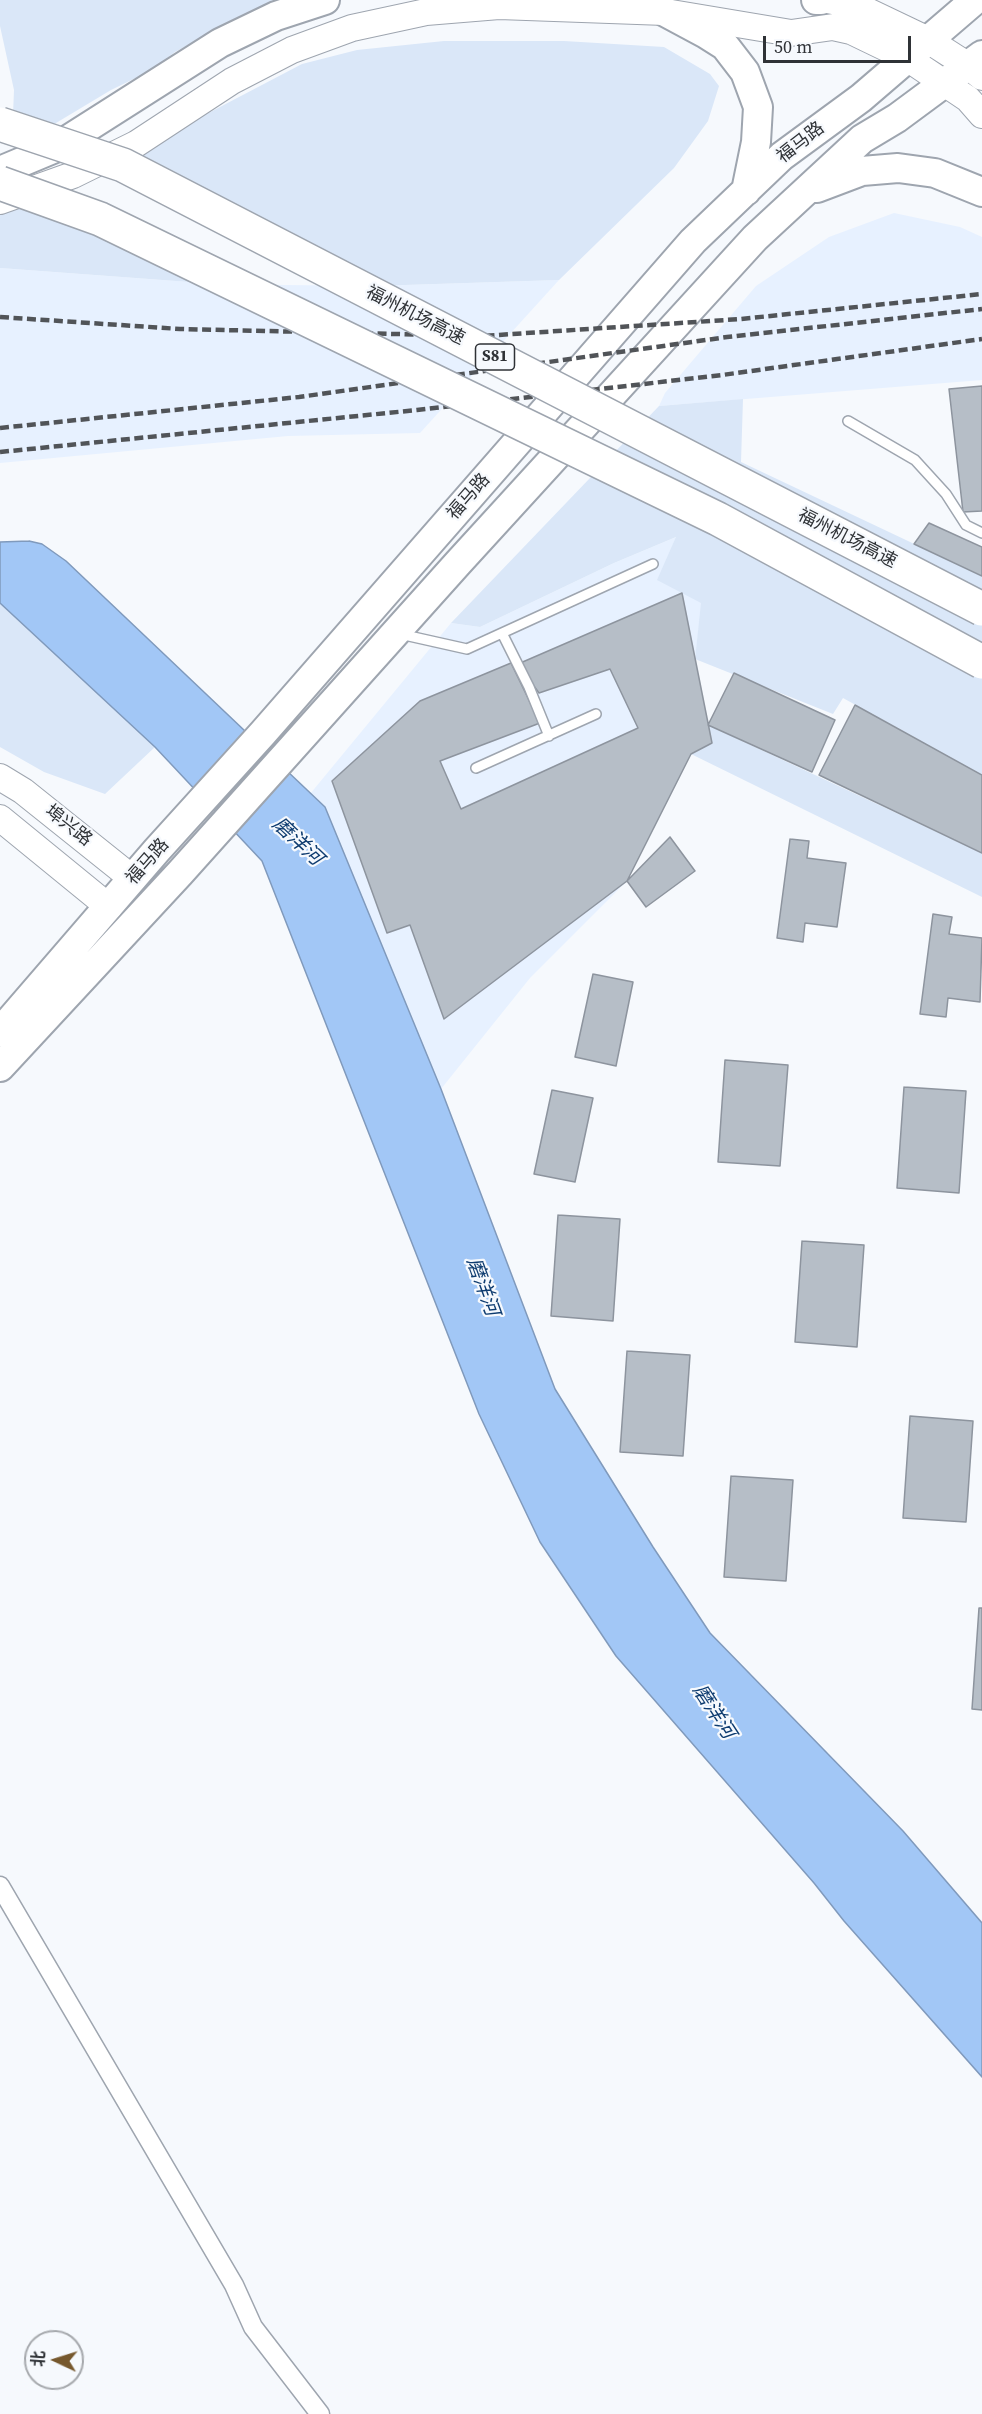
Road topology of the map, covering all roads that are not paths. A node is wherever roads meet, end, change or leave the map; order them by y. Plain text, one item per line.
1 (325, 0) edge
2 (828, 0) edge
3 (975, 0) edge
4 (665, 12) junction
5 (918, 49) junction
6 (977, 66) edge
7 (944, 83) junction
8 (982, 115) edge
9 (0, 124) edge
10 (0, 171) edge
11 (0, 183) edge
12 (746, 191) junction
13 (982, 192) edge
14 (801, 194) junction
15 (0, 201) edge
16 (848, 421) dead end
17 (982, 533) edge
18 (653, 564) dead end
19 (982, 609) edge
20 (395, 633) junction
21 (502, 633) junction
22 (982, 662) edge
23 (596, 714) dead end
24 (549, 736) junction
25 (476, 768) dead end
26 (0, 777) edge
27 (0, 818) edge
28 (133, 879) junction
29 (109, 907) junction
30 (0, 1032) edge
31 (0, 1067) edge
32 (0, 1886) edge
33 (320, 2414) edge

1 - 10 main road
2 - 5 main road
3 - 5 main road, 福马路
4 - 5 main road
4 - 12 main road
4 - 15 main road
5 - 6 main road
5 - 7 main road
5 - 12 main road, 福马路
6 - 7 main road, 福马路
7 - 8 main road
7 - 14 main road, 福马路
9 - 19 highway, 福州机场高速 / S81, bridge
11 - 22 highway, bridge
12 - 28 main road, 福马路
13 - 14 main road
14 - 20 main road, 福马路
16 - 17 lane
18 - 21 lane
20 - 21 lane
20 - 31 main road, 福马路
21 - 24 lane
23 - 24 lane
24 - 25 lane
26 - 28 main road, 埠兴路
27 - 29 main road, 埠兴路
28 - 29 main road, 福马路
29 - 30 main road, 福马路
32 - 33 street

